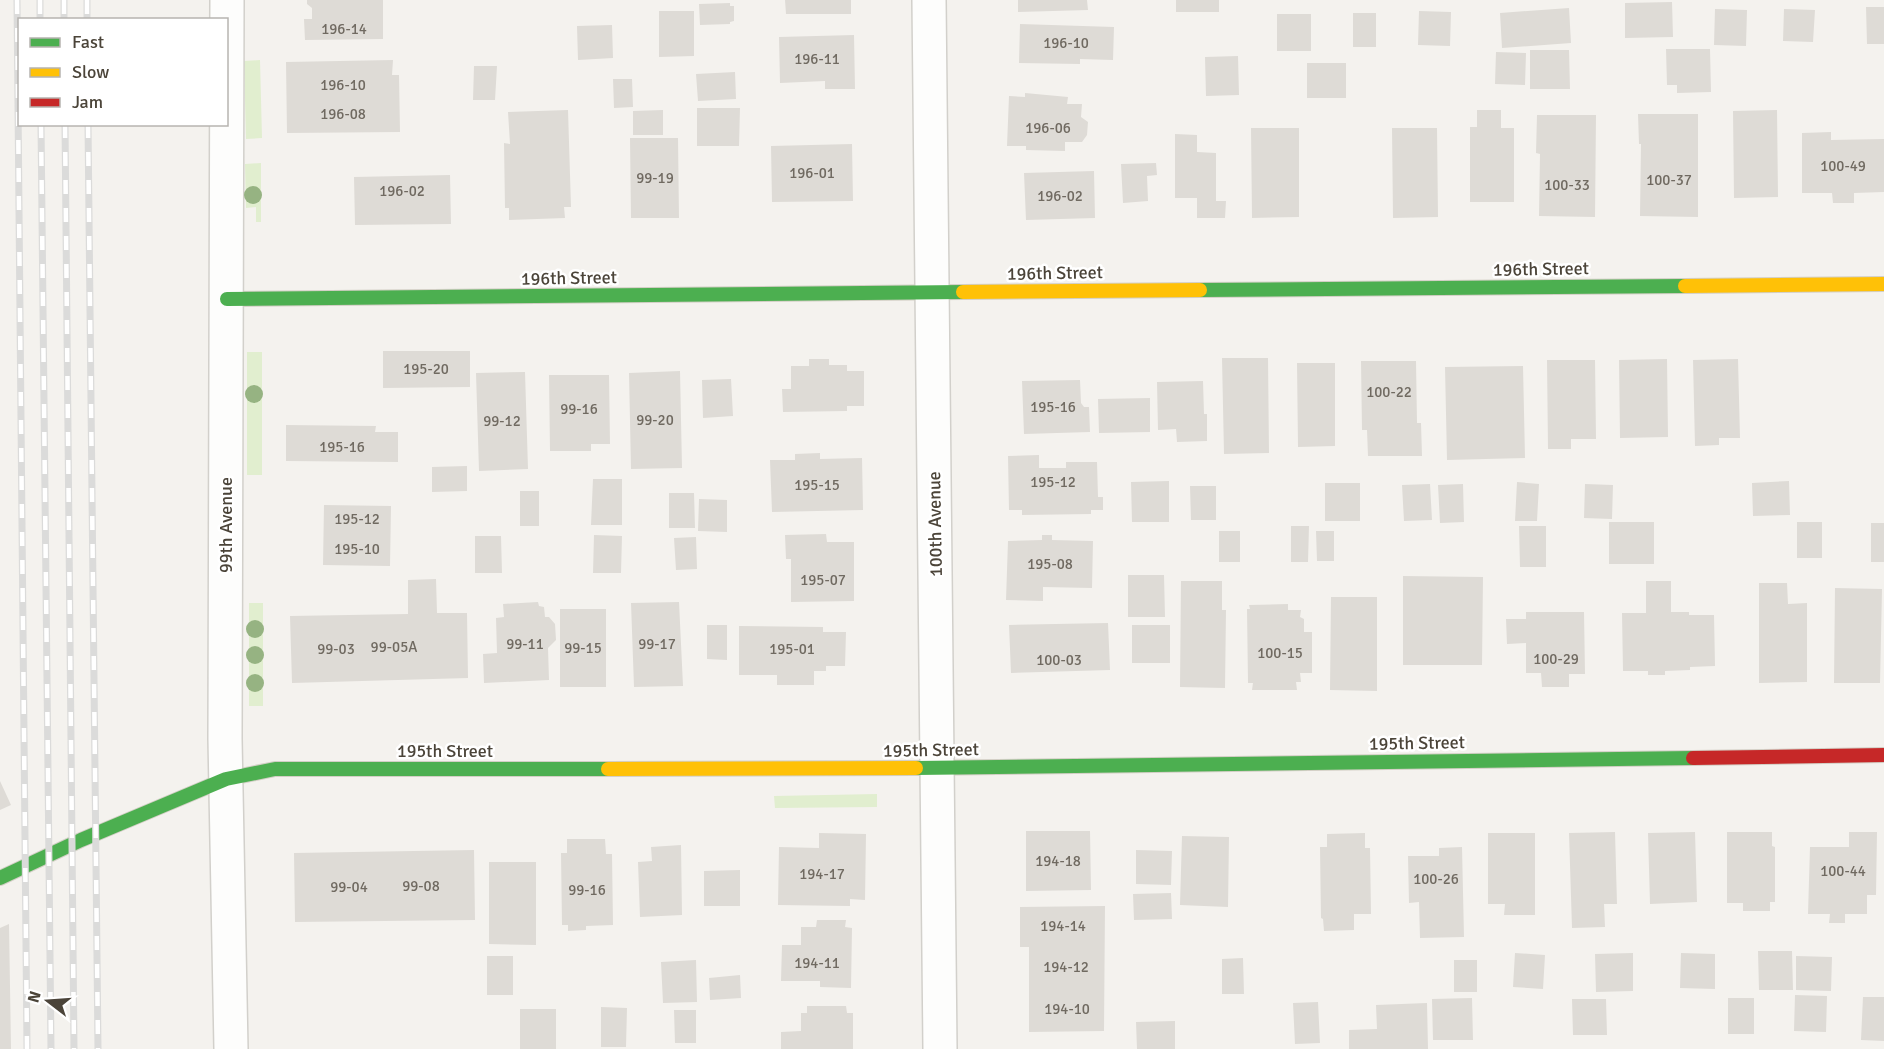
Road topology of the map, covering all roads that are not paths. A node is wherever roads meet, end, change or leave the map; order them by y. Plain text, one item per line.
1 (227, 0) edge
2 (929, 0) edge
3 (227, 18) edge
4 (227, 126) edge
5 (1884, 284) edge
6 (932, 293) junction
7 (227, 299) junction
8 (1884, 755) edge
9 (937, 768) junction
10 (226, 779) junction
11 (0, 878) edge
12 (231, 1049) edge
13 (940, 1049) edge

1 - 3 street, 99th Avenue
2 - 6 street, 100th Avenue
4 - 7 street, 99th Avenue
5 - 6 street, 196th Street
6 - 7 street, 196th Street
6 - 9 street, 100th Avenue
7 - 10 street, 99th Avenue
8 - 9 street, 195th Street
9 - 10 street, 195th Street
9 - 13 street, 100th Avenue
10 - 11 street, 195th Street
10 - 12 street, 99th Avenue

